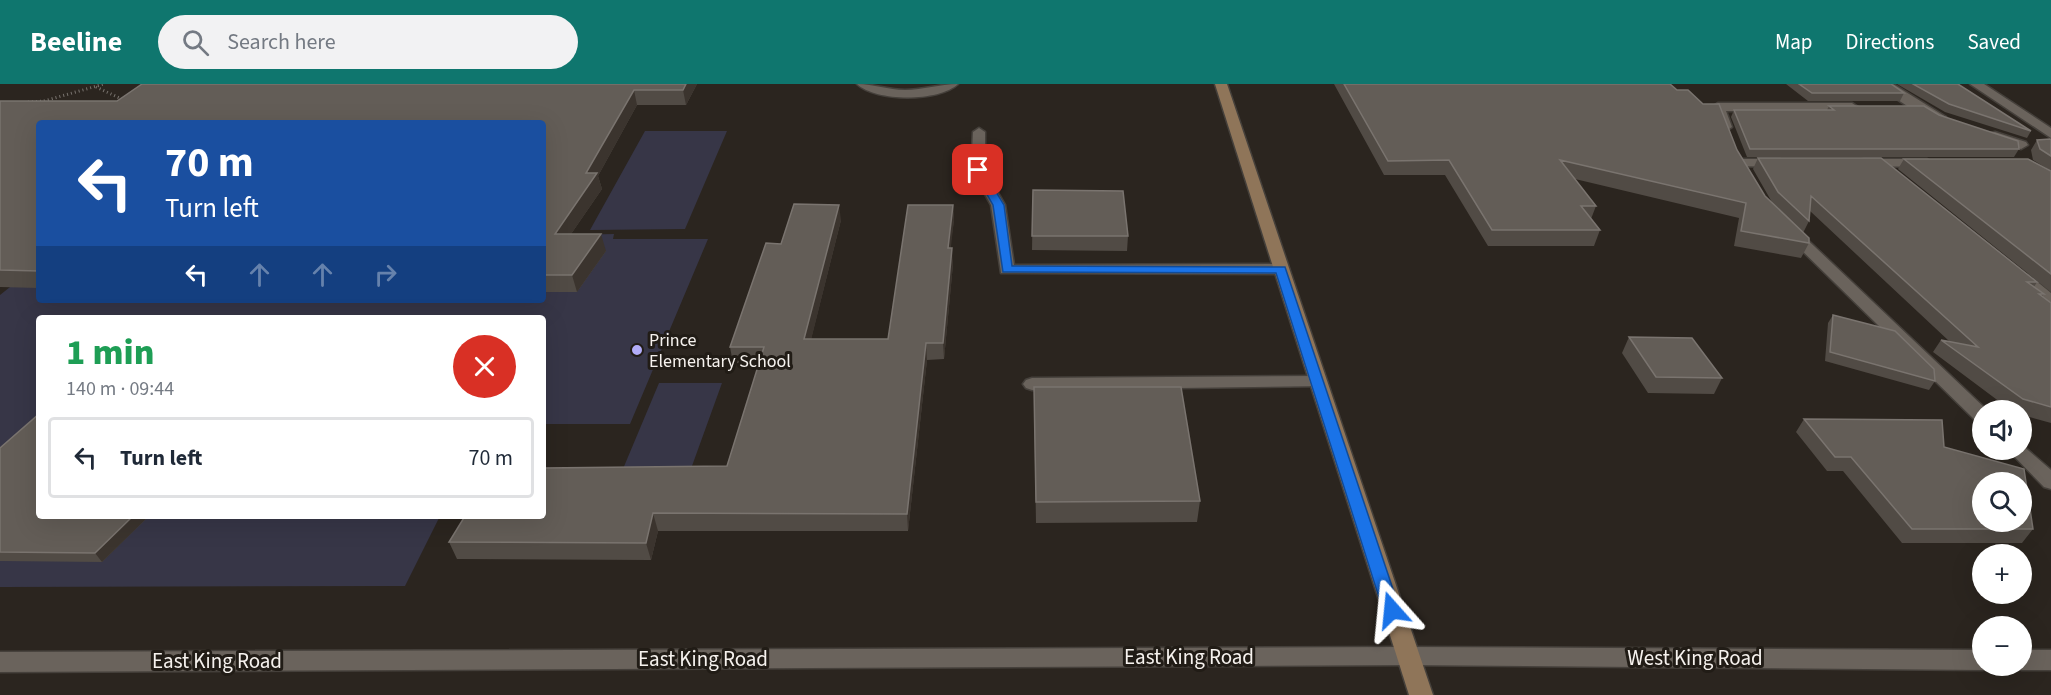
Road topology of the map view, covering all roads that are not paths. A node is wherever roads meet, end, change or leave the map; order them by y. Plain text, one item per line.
1 (863, 84) edge
2 (952, 84) edge
3 (1221, 84) edge
4 (1885, 84) edge
5 (1976, 84) edge
6 (1866, 107) edge
7 (1898, 107) edge
8 (1920, 107) junction
9 (1950, 120) edge
10 (1981, 131) edge
11 (979, 132) dead end
12 (2036, 144) edge
13 (1736, 153) junction
14 (1798, 163) edge
15 (1856, 163) edge
16 (1879, 163) junction
17 (1941, 163) edge
18 (1897, 177) edge
19 (1750, 181) edge
20 (1782, 223) edge
21 (1281, 269) junction
22 (2014, 271) edge
23 (2051, 301) edge
24 (1318, 382) junction
25 (1032, 384) dead end
26 (1972, 406) edge
27 (2028, 460) edge
28 (2051, 482) edge
29 (1407, 656) junction
30 (1972, 660) edge
31 (2032, 660) edge
32 (2051, 660) edge
33 (0, 662) edge
34 (1421, 695) edge

1 - 2 street
3 - 21 main road
4 - 8 street
5 - 12 street
6 - 13 street
7 - 8 street
8 - 9 street
10 - 12 street
11 - 21 street
13 - 14 street
13 - 19 street
15 - 16 street
16 - 17 street
16 - 18 street
20 - 26 street
21 - 24 main road
22 - 23 street
24 - 25 street
24 - 29 main road
27 - 28 street
29 - 30 street, West King Road
29 - 33 street, East King Road
29 - 34 main road
31 - 32 street

